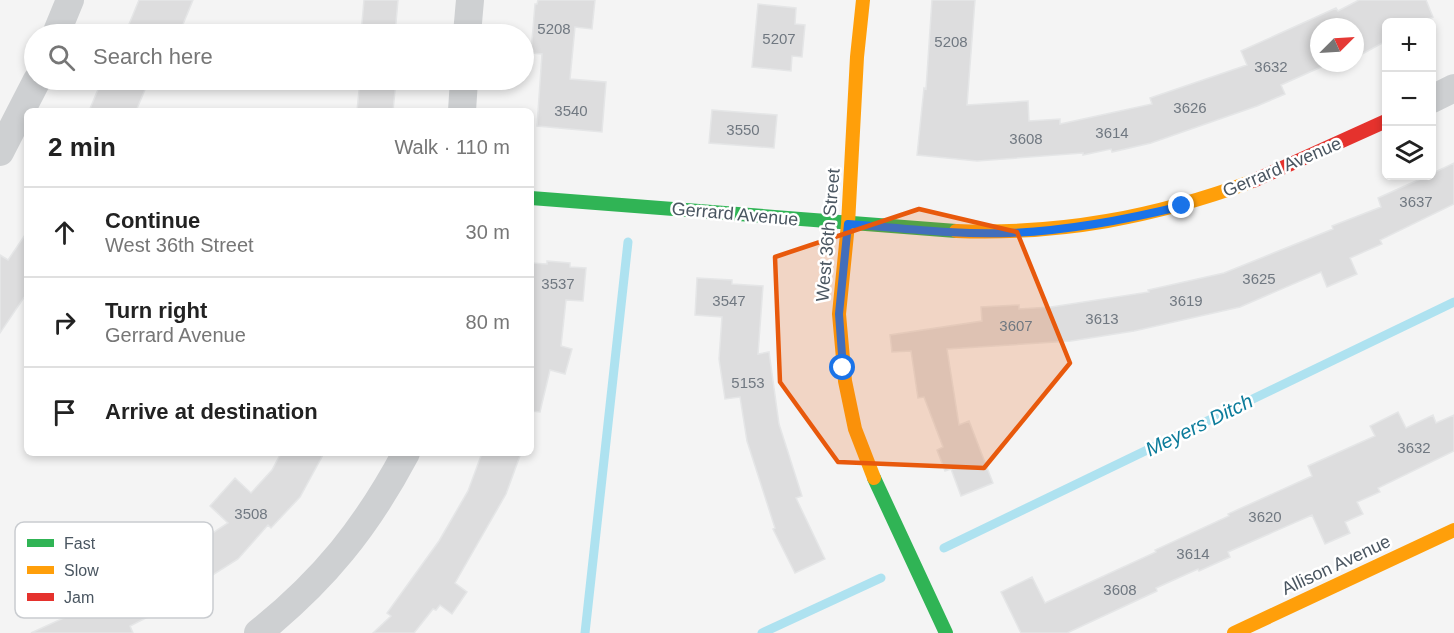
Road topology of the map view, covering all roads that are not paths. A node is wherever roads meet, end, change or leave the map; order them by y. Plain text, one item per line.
1 (70, 0) edge
2 (470, 0) edge
3 (863, 0) edge
4 (60, 24) edge
5 (468, 24) edge
6 (1454, 88) edge
7 (32, 90) edge
8 (463, 90) edge
9 (1436, 97) edge
10 (462, 108) edge
11 (1382, 122) edge
12 (0, 152) edge
13 (534, 198) edge
14 (848, 224) junction
15 (404, 456) edge
16 (1454, 530) edge
17 (258, 633) edge
18 (946, 633) edge
19 (1234, 633) edge

1 - 4 street
2 - 5 street
3 - 14 street, West 36th Street
6 - 9 street
7 - 12 street
8 - 10 street
11 - 14 street, Gerrard Avenue
13 - 14 street, Gerrard Avenue
14 - 18 street, West 36th Street
15 - 17 street
16 - 19 street, Allison Avenue

